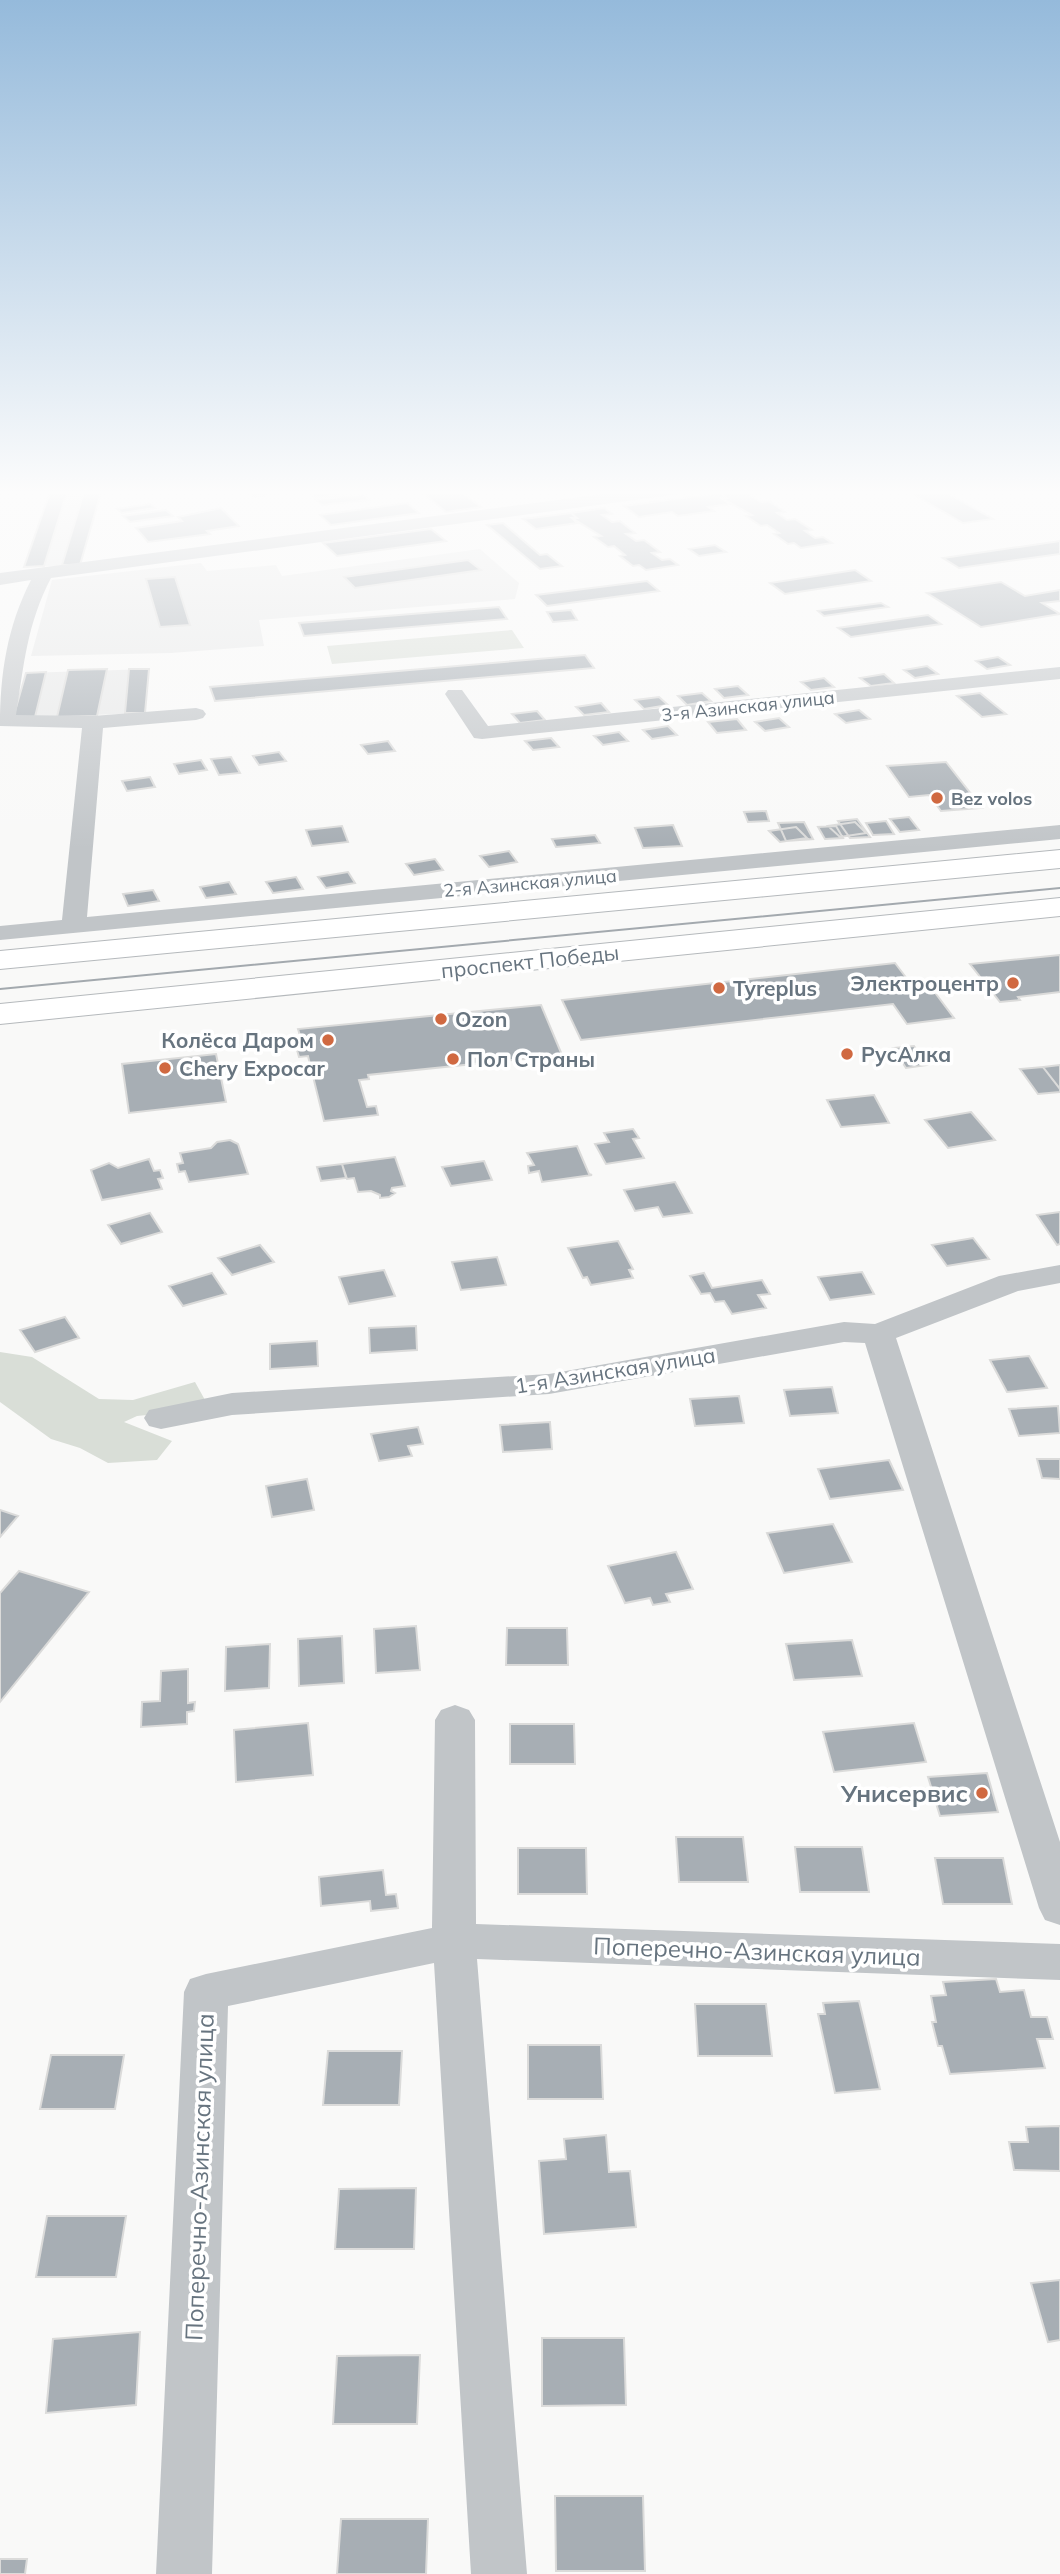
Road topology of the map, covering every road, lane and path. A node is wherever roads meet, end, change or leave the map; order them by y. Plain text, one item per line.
1 (26, 609) edge
2 (1060, 673) edge
3 (455, 694) dead end
4 (196, 714) dead end
5 (101, 722) junction
6 (1060, 832) edge
7 (1060, 859) edge
8 (1060, 907) edge
9 (74, 926) junction
10 (0, 933) edge
11 (0, 960) edge
12 (0, 1014) edge
13 (1060, 1274) edge
14 (878, 1334) junction
15 (161, 1418) dead end
16 (455, 1720) dead end
17 (1060, 1908) edge
18 (454, 1941) junction
19 (1060, 1962) edge
20 (184, 2574) edge
21 (499, 2574) edge

1 - 5 street
2 - 3 street, 3-я Азинская улица
4 - 5 street
5 - 9 street
6 - 9 street, 2-я Азинская улица
7 - 11 main road
8 - 12 main road, проспект Победы
9 - 10 street, 2-я Азинская улица
13 - 14 street, 1-я Азинская улица
14 - 15 street, 1-я Азинская улица
14 - 17 street
16 - 18 street
18 - 19 street, Поперечно-Азинская улица
18 - 20 street, Поперечно-Азинская улица
18 - 21 street

